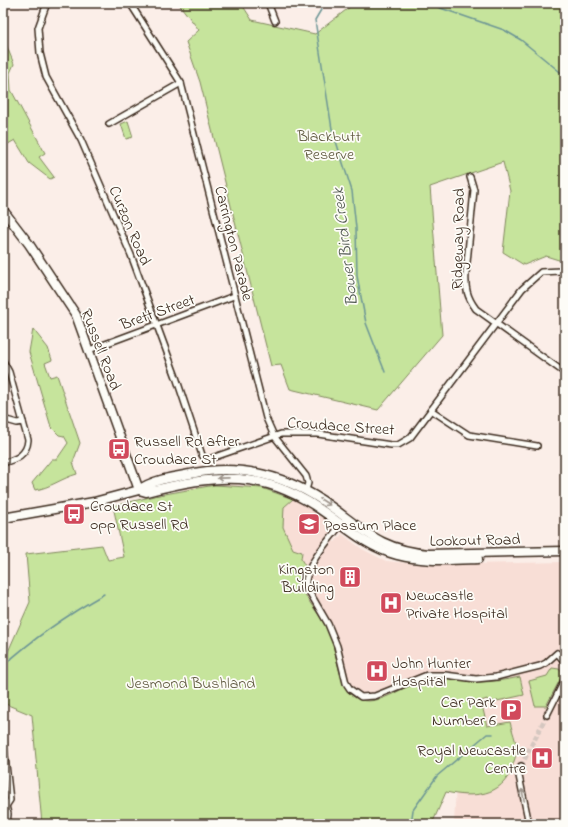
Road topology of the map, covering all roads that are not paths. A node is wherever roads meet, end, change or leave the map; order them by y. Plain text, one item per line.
1 (47, 3) edge
2 (130, 3) edge
3 (268, 3) edge
4 (275, 21) dead end
5 (181, 83) junction
6 (109, 124) dead end
7 (470, 177) dead end
8 (3, 210) edge
9 (565, 275) edge
10 (234, 296) junction
11 (496, 323) junction
12 (156, 325) junction
13 (89, 350) junction
14 (3, 361) edge
15 (565, 373) edge
16 (431, 410) junction
17 (3, 419) edge
18 (23, 422) junction
19 (274, 436) junction
20 (537, 446) dead end
21 (206, 460) joint
22 (3, 462) edge
23 (133, 474) junction
24 (150, 484) junction
25 (139, 490) junction
26 (306, 490) junction
27 (3, 518) edge
28 (343, 521) junction
29 (565, 551) edge
30 (565, 556) edge
31 (565, 662) edge
32 (565, 679) edge
33 (547, 715) tunnel mouth
34 (3, 738) edge
35 (521, 766) tunnel mouth
36 (4, 807) edge
37 (7, 824) edge
38 (529, 824) edge

1 - 12 street, Curzon Road
2 - 5 street, Carrington Parade
3 - 4 street
5 - 6 street
5 - 10 street, Carrington Parade
7 - 11 street, Ridgeway Road
8 - 13 main road, Russell Road
9 - 11 street, Croudace Street
10 - 12 street, Brett Street
10 - 19 street, Carrington Parade
11 - 15 street, Ridgeway Road
11 - 16 street, Croudace Street
12 - 13 street, Brett Street
12 - 21 street, Curzon Road
13 - 23 main road, Russell Road
14 - 18 street
16 - 19 street, Croudace Street
16 - 20 street
17 - 18 street
18 - 22 street
19 - 21 street, Croudace Street
19 - 26 street, Carrington Parade
23 - 24 main road
23 - 25 main road, Russell Road
24 - 25 main road, Lookout Road
24 - 26 main road, Lookout Road
25 - 27 main road
28 -> 25 main road, Lookout Road
26 -> 28 main road, Lookout Road
28 - 29 main road, Lookout Road
28 - 30 main road, Lookout Road
28 - 31 street
32 - 33 street
34 - 36 street
38 -> 35 street
36 - 37 street

